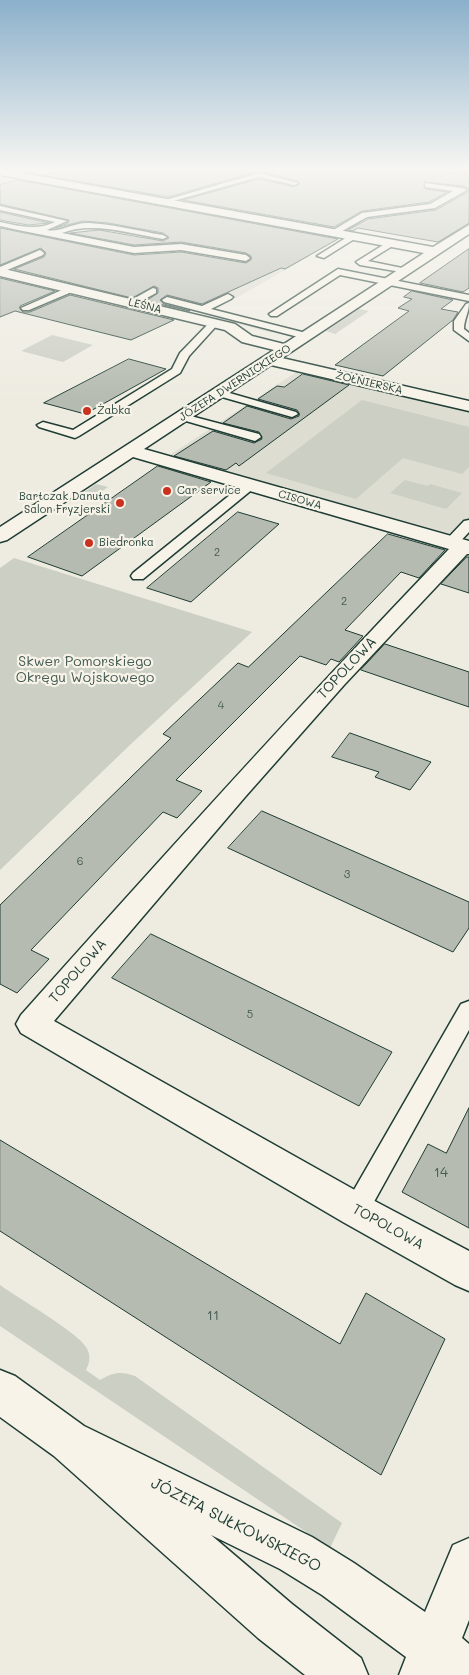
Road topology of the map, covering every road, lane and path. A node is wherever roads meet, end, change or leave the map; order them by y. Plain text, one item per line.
1 (114, 246) edge
2 (338, 246) edge
3 (386, 246) edge
4 (408, 246) edge
5 (442, 246) edge
6 (435, 251) junction
7 (40, 253) dead end
8 (321, 256) dead end
9 (246, 258) dead end
10 (0, 271) edge
11 (404, 271) junction
12 (389, 282) junction
13 (71, 289) junction
14 (153, 291) dead end
15 (228, 297) dead end
16 (469, 298) edge
17 (167, 300) dead end
18 (132, 303) junction
19 (469, 306) edge
20 (26, 308) dead end
21 (203, 309) junction
22 (274, 314) dead end
23 (214, 324) junction
24 (306, 336) junction
25 (469, 338) edge
26 (287, 348) junction
27 (269, 360) junction
28 (219, 393) junction
29 (469, 406) edge
30 (292, 414) dead end
31 (183, 417) junction
32 (43, 425) dead end
33 (255, 437) dead end
34 (131, 451) junction
35 (250, 485) junction
36 (0, 536) edge
37 (463, 540) edge
38 (138, 576) dead end
39 (469, 1010) edge
40 (356, 1210) junction
41 (469, 1272) edge
42 (0, 1391) edge
43 (69, 1441) junction
44 (469, 1561) edge
45 (442, 1665) edge
46 (344, 1675) edge

1 - 9 lane
2 - 8 lane
3 - 11 lane
4 - 6 street
5 - 6 street, JÓZEFA DWERNICKIEGO
6 - 11 street, JÓZEFA DWERNICKIEGO
7 - 10 lane
10 - 13 street, LEŚNA
11 - 12 street, JÓZEFA DWERNICKIEGO
12 - 16 lane
12 - 22 lane
12 - 24 street, JÓZEFA DWERNICKIEGO
13 - 18 street, LEŚNA
13 - 20 lane
14 - 18 lane
15 - 21 lane
17 - 21 lane
18 - 23 street, LEŚNA
19 - 25 lane
21 - 24 lane
23 - 26 street, LEŚNA
23 - 32 lane
24 - 26 street, JÓZEFA DWERNICKIEGO
26 - 27 street, JÓZEFA DWERNICKIEGO
27 - 28 street, JÓZEFA DWERNICKIEGO
27 - 29 street, ŻOŁNIERSKA
28 - 30 lane
28 - 31 street, JÓZEFA DWERNICKIEGO
31 - 33 lane
31 - 34 street, JÓZEFA DWERNICKIEGO
34 - 35 street, CISOWA
34 - 36 street, JÓZEFA DWERNICKIEGO
35 - 37 street, CISOWA
35 - 38 lane
37 - 40 street, TOPOLOWA
39 - 40 lane
40 - 41 street, TOPOLOWA
42 - 43 street, JÓZEFA SUŁKOWSKIEGO
43 - 45 street, JÓZEFA SUŁKOWSKIEGO
43 - 46 street, JÓZEFA SUŁKOWSKIEGO
44 - 45 street

